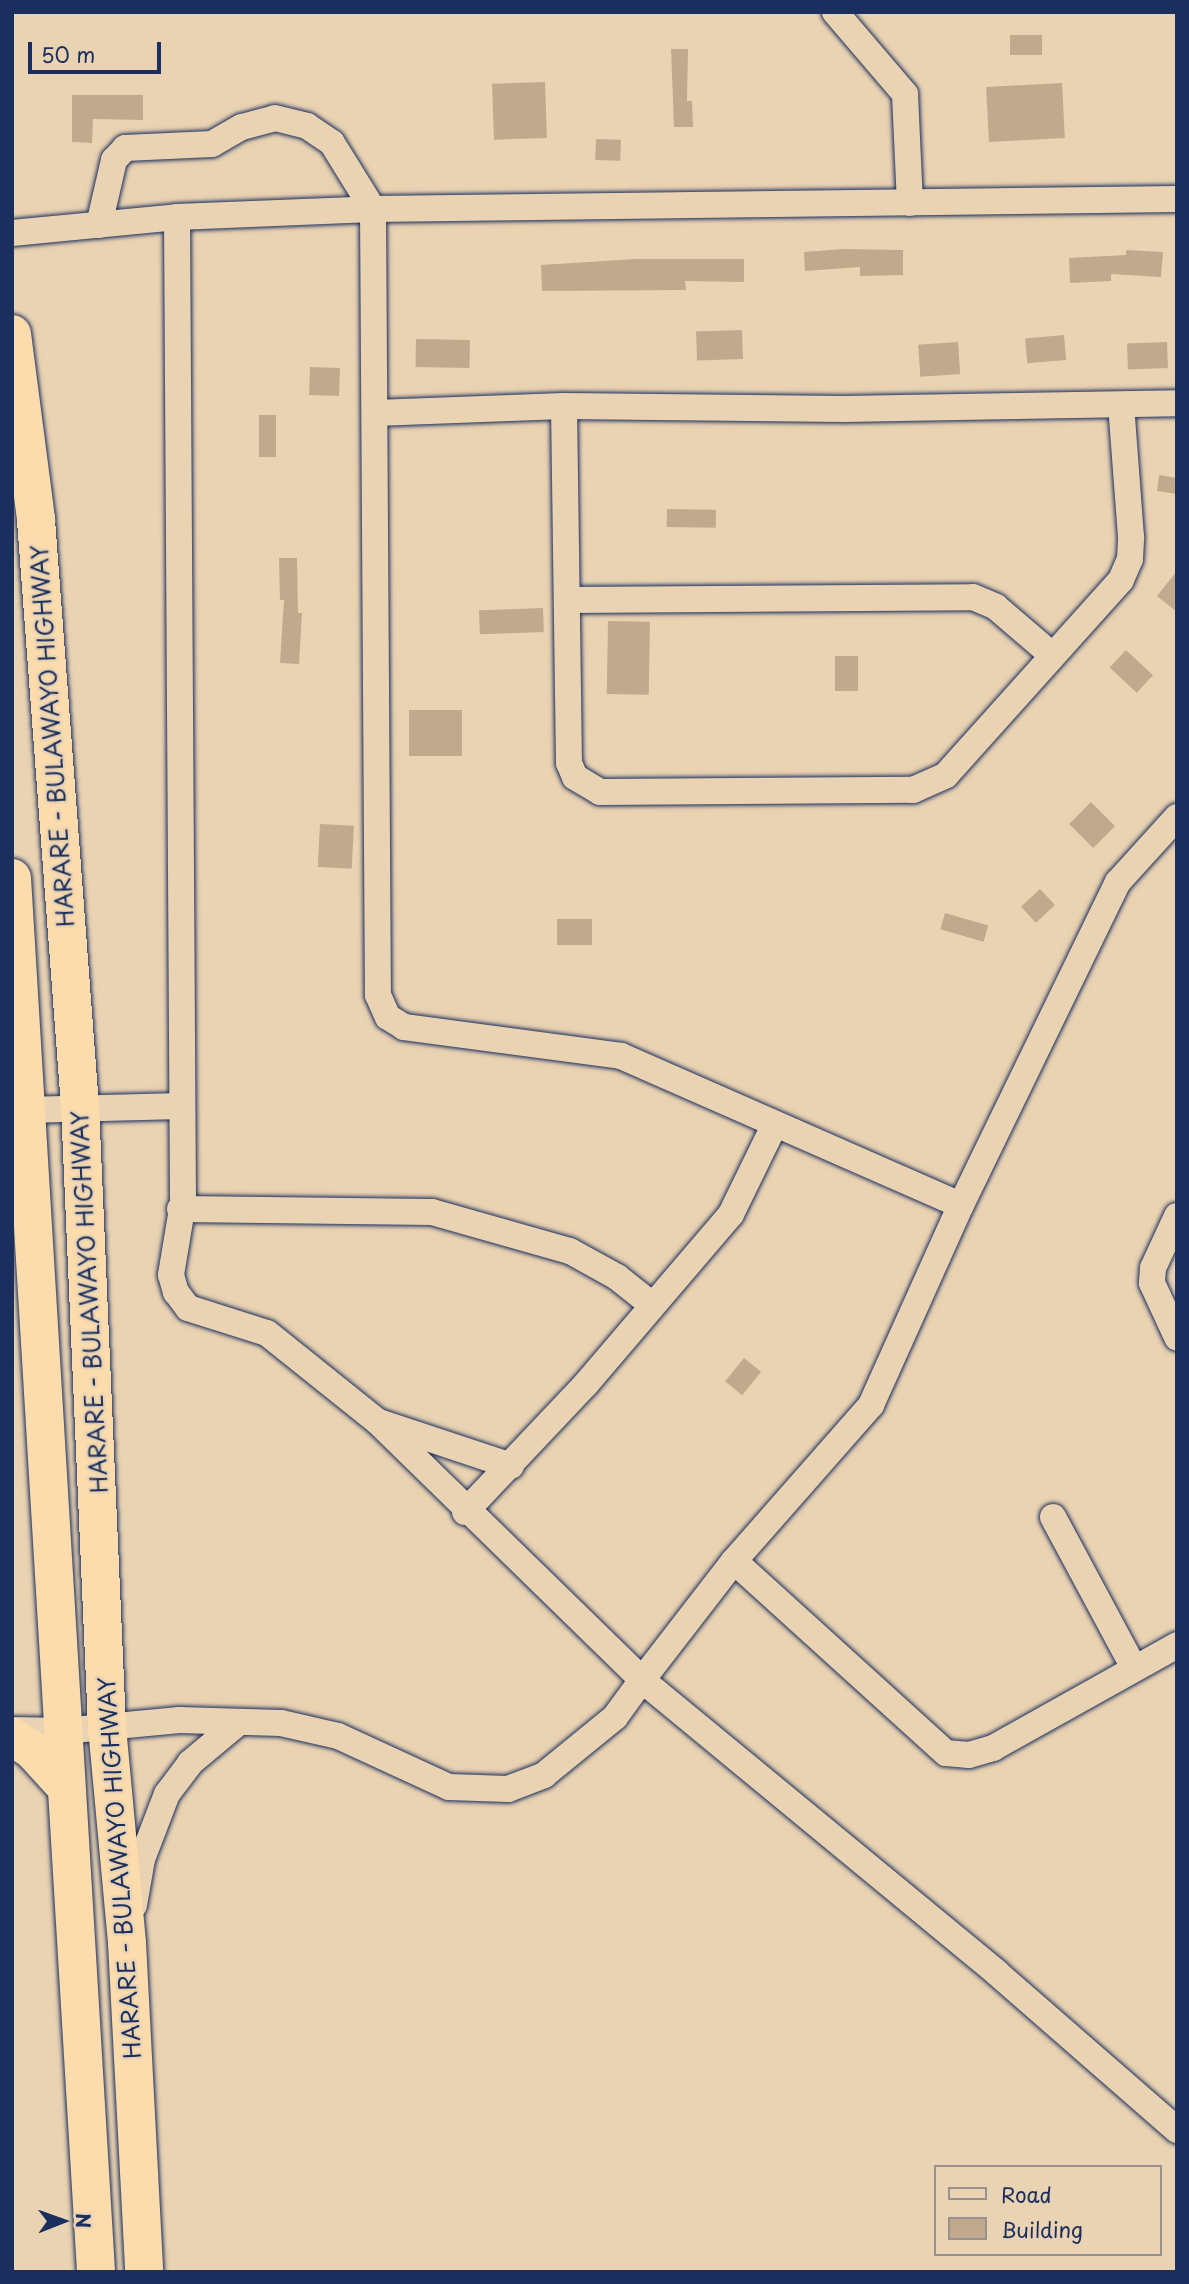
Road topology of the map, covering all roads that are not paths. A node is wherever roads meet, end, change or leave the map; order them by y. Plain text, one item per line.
1 (835, 12) edge
2 (1177, 199) edge
3 (910, 203) junction
4 (373, 209) junction
5 (177, 217) junction
6 (99, 225) junction
7 (12, 233) edge
8 (12, 334) edge
9 (1177, 403) edge
10 (1121, 405) junction
11 (564, 406) junction
12 (375, 413) junction
13 (569, 600) junction
14 (1052, 655) junction
15 (1177, 817) edge
16 (12, 878) edge
17 (80, 1106) junction
18 (179, 1106) junction
19 (27, 1110) junction
20 (774, 1126) junction
21 (961, 1205) junction
22 (180, 1209) junction
23 (1177, 1216) edge
24 (651, 1304) junction
25 (1177, 1337) edge
26 (377, 1422) junction
27 (511, 1466) junction
28 (465, 1512) junction
29 (1053, 1517) dead end
30 (734, 1561) junction
31 (1177, 1646) edge
32 (1134, 1668) junction
33 (642, 1680) junction
34 (60, 1683) junction
35 (239, 1722) junction
36 (12, 1727) edge
37 (107, 1727) junction
38 (63, 1731) junction
39 (12, 1737) edge
40 (65, 1786) junction
41 (127, 1943) junction
42 (1177, 2130) edge
43 (96, 2272) edge
44 (144, 2272) edge

1 - 3 street
2 - 3 street
3 - 4 street
4 - 5 street
4 - 6 street
4 - 12 street
5 - 6 street
5 - 18 street
6 - 7 street
8 - 17 highway, HARARE - BULAWAYO HIGHWAY
9 - 10 street
10 - 11 street
10 - 14 street
11 - 12 street
11 - 13 street
12 - 20 street
13 - 14 street
13 - 14 street
15 - 21 street
16 - 19 highway, HARARE - BULAWAYO HIGHWAY
17 - 18 street
17 - 19 street
17 - 37 highway, HARARE - BULAWAYO HIGHWAY
18 - 22 street
19 - 34 highway, HARARE - BULAWAYO HIGHWAY
20 - 21 street
20 - 24 street
21 - 30 street
22 - 24 street
22 - 26 street
23 - 25 street
24 - 27 street
26 - 27 street
26 - 28 street
27 - 28 street
28 - 33 street
29 - 32 street
30 - 32 street
30 - 33 street
31 - 32 street
33 - 35 street
33 - 42 street
34 - 36 highway
34 - 38 highway, HARARE - BULAWAYO HIGHWAY
35 - 37 street
35 - 41 street
36 - 38 street
37 - 38 street
37 - 41 highway, HARARE - BULAWAYO HIGHWAY
38 - 40 highway, HARARE - BULAWAYO HIGHWAY
39 - 40 highway
40 - 43 highway, HARARE - BULAWAYO HIGHWAY
41 - 44 highway, HARARE - BULAWAYO HIGHWAY

